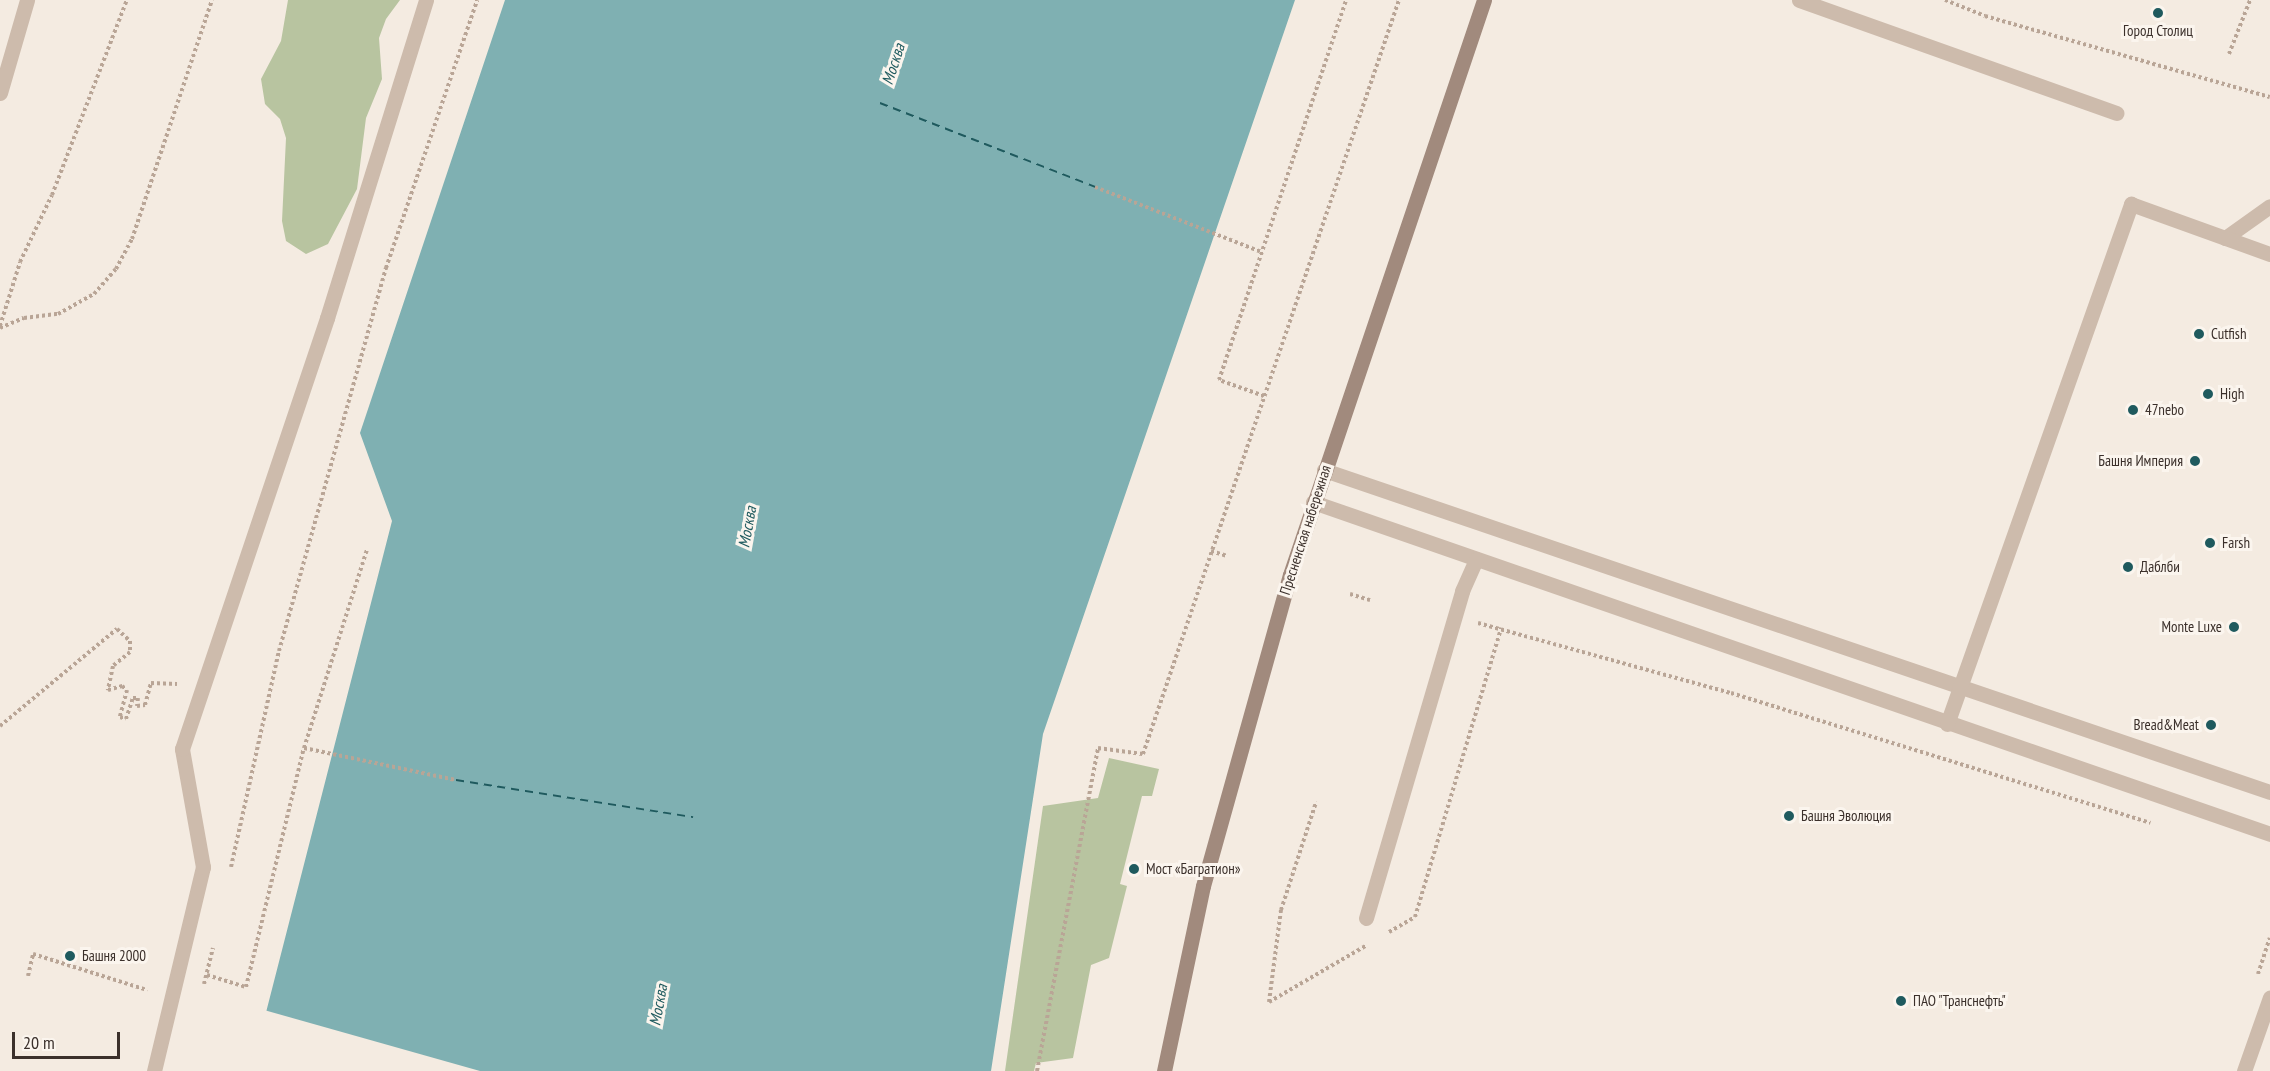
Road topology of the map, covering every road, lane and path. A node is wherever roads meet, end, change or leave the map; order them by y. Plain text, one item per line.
1 (27, 0) edge
2 (127, 0) edge
3 (212, 0) edge
4 (426, 0) edge
5 (477, 0) edge
6 (1346, 0) edge
7 (1399, 0) edge
8 (1484, 0) edge
9 (1799, 0) edge
10 (1945, 0) edge
11 (2250, 0) edge
12 (2229, 54) dead end
13 (0, 93) edge
14 (2270, 97) edge
15 (2117, 113) dead end
16 (1095, 187) dead end
17 (2270, 206) edge
18 (2225, 238) junction
19 (1262, 252) junction
20 (2270, 254) edge
21 (0, 327) edge
22 (1264, 396) junction
23 (1324, 470) junction
24 (1313, 502) junction
25 (367, 549) dead end
26 (1211, 551) junction
27 (1227, 556) dead end
28 (1476, 559) junction
29 (1350, 594) dead end
30 (1370, 600) dead end
31 (1457, 618) junction
32 (168, 683) dead end
33 (1960, 687) junction
34 (1947, 724) junction
35 (0, 726) edge
36 (304, 748) junction
37 (456, 780) dead end
38 (2270, 792) edge
39 (1316, 802) dead end
40 (2158, 825) dead end
41 (2270, 834) edge
42 (230, 871) dead end
43 (1366, 918) dead end
44 (215, 940) dead end
45 (207, 975) junction
46 (28, 976) dead end
47 (139, 988) dead end
48 (201, 996) dead end
49 (2270, 997) edge
50 (1269, 1002) dead end
51 (154, 1071) edge
52 (1037, 1071) edge
53 (1164, 1071) edge
54 (2244, 1071) edge

1 - 13 street
2 - 21 path
3 - 21 path
4 - 51 street
5 - 42 path
6 - 19 path
7 - 22 path
8 - 23 main road, Пресненская набережная
9 - 15 street
10 - 14 path
11 - 12 path
16 - 19 path
17 - 18 street
18 - 20 street
18 - 33 street
19 - 22 path
22 - 26 path
23 - 24 main road, Пресненская набережная
23 - 33 street
24 - 28 street
24 - 53 main road, Пресненская набережная
25 - 36 path
26 - 27 path
26 - 52 path
28 - 31 street
28 - 34 street
29 - 30 path
31 - 40 path
31 - 43 street
32 - 35 path
33 - 34 street
33 - 38 street
34 - 41 street
36 - 37 path
36 - 45 path
39 - 50 path
44 - 45 path
45 - 48 path
46 - 47 path
49 - 54 street

